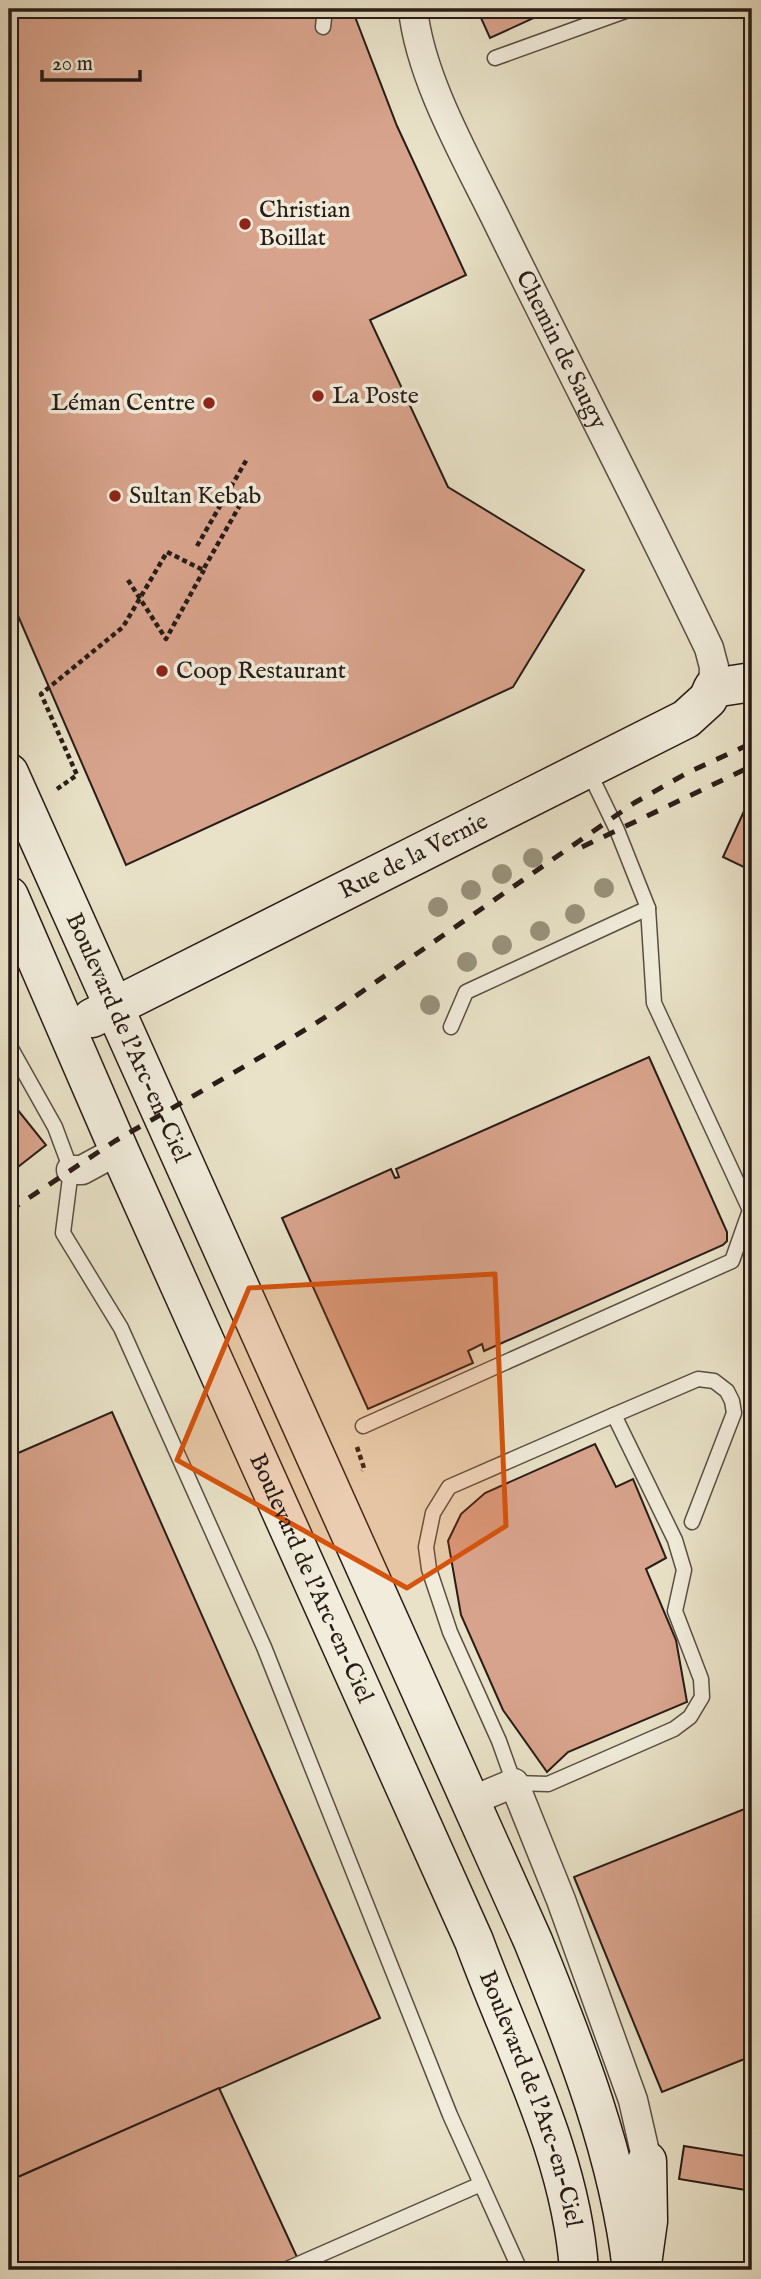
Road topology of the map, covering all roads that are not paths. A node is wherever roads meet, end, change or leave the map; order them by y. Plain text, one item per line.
1 (325, 9) edge
2 (413, 9) edge
3 (631, 9) edge
4 (323, 27) dead end
5 (495, 58) dead end
6 (752, 682) edge
7 (713, 688) junction
8 (587, 768) junction
9 (9, 773) edge
10 (9, 896) edge
11 (648, 908) junction
12 (113, 1007) junction
13 (451, 1027) dead end
14 (68, 1030) junction
15 (9, 1045) edge
16 (119, 1150) junction
17 (71, 1170) junction
18 (614, 1415) junction
19 (363, 1426) road end
20 (692, 1522) dead end
21 (514, 1783) junction
22 (471, 1801) junction
23 (647, 2161) joint
24 (481, 2184) junction
25 (285, 2270) edge
26 (520, 2270) edge
27 (579, 2270) edge
28 (632, 2270) edge
29 (642, 2270) edge

1 - 4 lane
2 - 7 street, Chemin de Saugy
3 - 5 lane
6 - 7 main road
7 - 8 main road, Rue de la Vernie
8 - 11 lane
8 - 12 main road, Rue de la Vernie
9 - 12 main road, Boulevard de l'Arc-en-Ciel
10 - 14 main road, Boulevard de l'Arc-en-Ciel
11 - 13 lane
11 - 19 lane
12 - 14 main road, Rue de la Vernie
12 - 22 main road, Boulevard de l'Arc-en-Ciel
14 - 16 main road, Boulevard de l'Arc-en-Ciel
15 - 17 lane
16 - 17 street
16 - 27 main road, Boulevard de l'Arc-en-Ciel
17 - 24 lane
18 - 20 lane
18 - 21 lane
18 - 21 lane
21 - 22 street
21 - 23 street
22 - 28 main road, Boulevard de l'Arc-en-Ciel
23 - 29 main road
24 - 25 lane
24 - 26 lane

